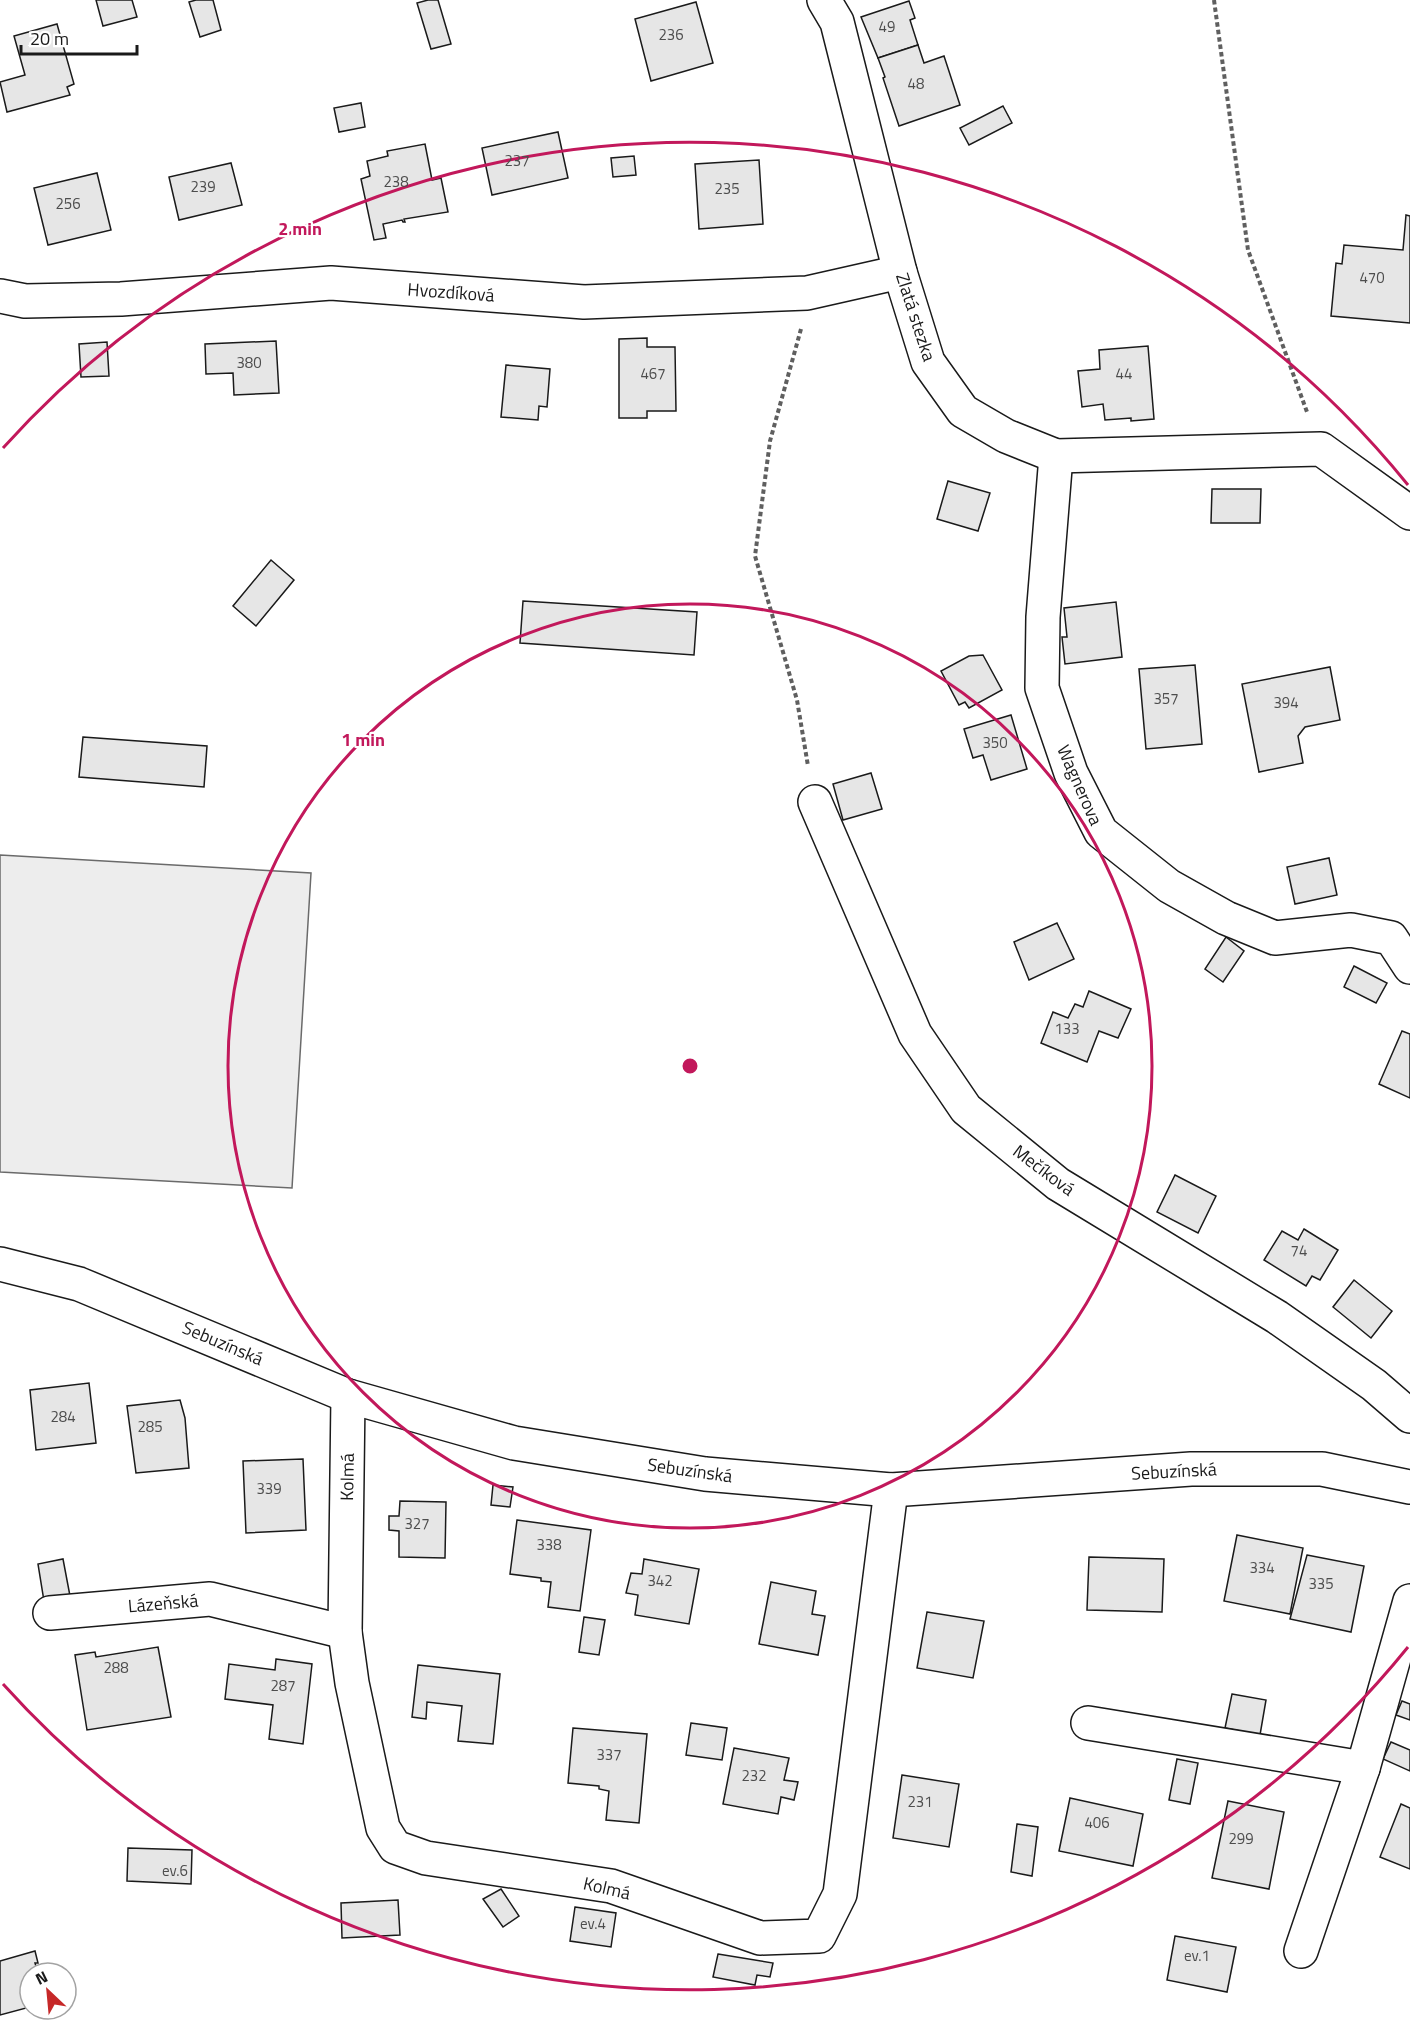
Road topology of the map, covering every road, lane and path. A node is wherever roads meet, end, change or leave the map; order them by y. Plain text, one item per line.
1 (824, 0) edge
2 (1214, 0) edge
3 (900, 272) junction
4 (807, 293) junction
5 (0, 296) edge
6 (1321, 449) junction
7 (1056, 456) junction
8 (1410, 513) edge
9 (814, 802) joint
10 (1410, 967) edge
11 (0, 1264) edge
12 (348, 1396) junction
13 (1410, 1416) edge
14 (1410, 1487) edge
15 (891, 1490) junction
16 (1410, 1601) edge
17 (50, 1613) dead end
18 (345, 1632) junction
19 (1088, 1724) dead end
20 (1363, 1768) junction
21 (1301, 1951) dead end

1 - 3 street, Zlatá stezka
2 - 6 path
3 - 4 street, Hvozdíková
3 - 7 street, Zlatá stezka
4 - 5 street, Hvozdíková
4 - 9 path
6 - 7 street, Zlatá stezka
6 - 8 street
7 - 10 street, Wagnerova
9 - 13 street, Mečíková
11 - 12 street, Sebuzínská
12 - 15 street, Sebuzínská
12 - 18 street, Kolmá
14 - 15 street, Sebuzínská
15 - 18 street, Kolmá
16 - 20 street
17 - 18 street, Lázeňská
19 - 20 street
20 - 21 street

